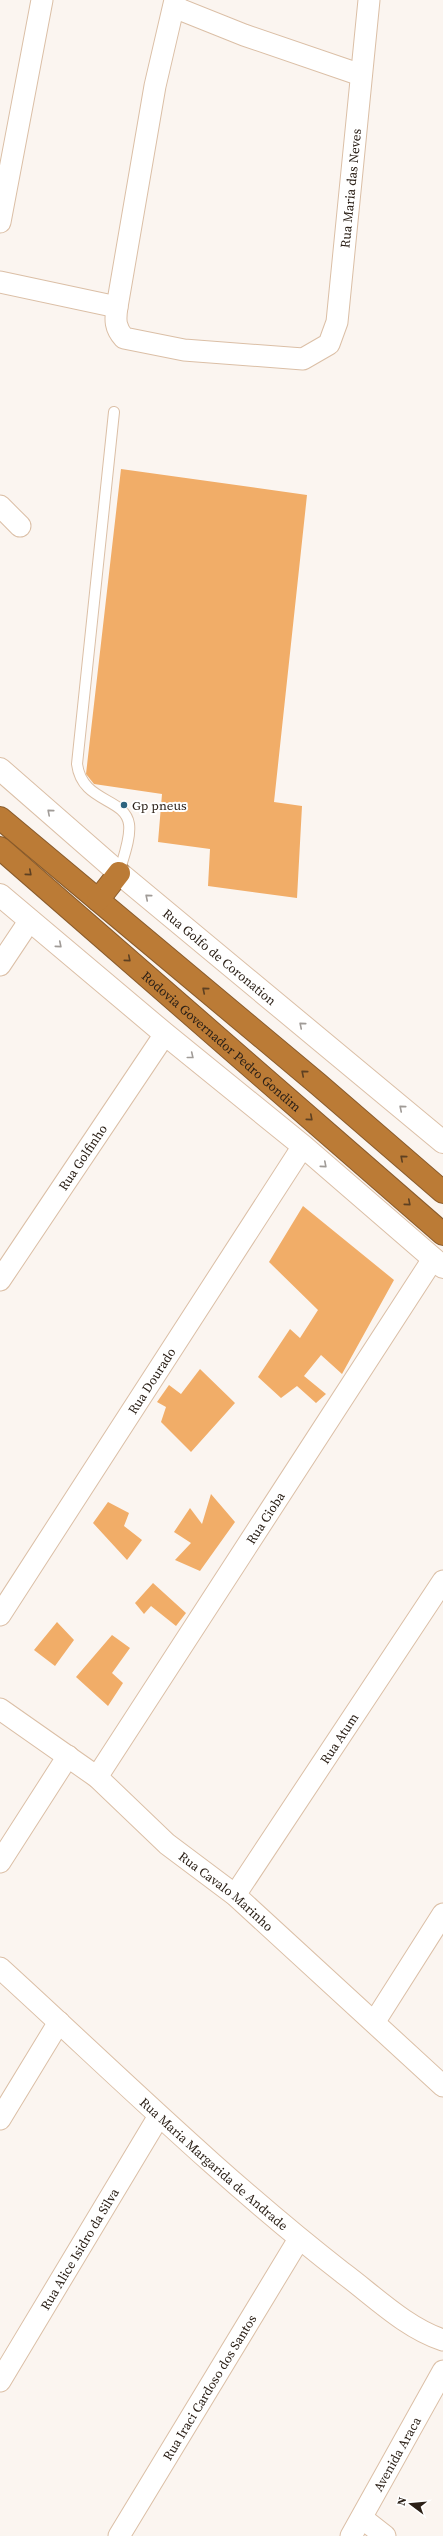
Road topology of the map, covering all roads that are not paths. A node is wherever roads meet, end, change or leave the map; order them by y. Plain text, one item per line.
1 (42, 0) edge
2 (369, 0) edge
3 (175, 4) edge
4 (361, 75) junction
5 (0, 222) edge
6 (0, 282) edge
7 (117, 307) junction
8 (114, 412) dead end
9 (0, 506) edge
10 (20, 526) dead end
11 (0, 769) edge
12 (0, 818) edge
13 (0, 848) edge
14 (119, 873) junction
15 (0, 895) edge
16 (98, 900) junction
17 (30, 920) junction
18 (0, 965) edge
19 (165, 1034) junction
20 (443, 1142) edge
21 (303, 1146) junction
22 (443, 1192) edge
23 (443, 1234) edge
24 (438, 1263) edge
25 (0, 1280) edge
26 (443, 1581) edge
27 (0, 1615) edge
28 (0, 1709) edge
29 (68, 1756) junction
30 (97, 1777) junction
31 (0, 1862) edge
32 (235, 1895) junction
33 (443, 1914) edge
34 (0, 1968) edge
35 (59, 2022) junction
36 (375, 2022) junction
37 (443, 2086) edge
38 (159, 2116) junction
39 (0, 2119) edge
40 (299, 2239) junction
41 (443, 2340) edge
42 (443, 2371) edge
43 (0, 2381) edge
44 (362, 2518) junction
45 (119, 2536) edge
46 (351, 2536) edge
47 (385, 2536) edge

1 - 5 street
2 - 4 street, Rua Maria das Neves
3 - 4 street
3 - 7 street
4 - 7 street, Rua Maria das Neves
6 - 7 street
8 - 14 lane
9 - 10 street
14 -> 11 street, Rua Golfo de Coronation
12 - 16 highway, Rodovia Governador Pedro Gondim
13 -> 23 highway, Rodovia Governador Pedro Gondim
14 - 16 highway
20 -> 14 street, Rua Golfo de Coronation
15 - 17 street
22 -> 16 highway, Rodovia Governador Pedro Gondim
17 - 18 street
17 -> 19 street
19 -> 21 street
19 - 25 street, Rua Golfinho
21 -> 24 street
21 - 27 street, Rua Dourado
24 - 30 street, Rua Cioba
26 - 32 street, Rua Atum
28 - 29 street, Rua Cavalo Marinho
29 - 30 street, Rua Cavalo Marinho
29 - 31 street
30 - 32 street, Rua Cavalo Marinho
32 - 36 street, Rua Cavalo Marinho
33 - 36 street
34 - 35 street, Rua Maria Margarida de Andrade
35 - 38 street, Rua Maria Margarida de Andrade
35 - 39 street
36 - 37 street, Rua Cavalo Marinho
38 - 40 street, Rua Maria Margarida de Andrade
38 - 43 street, Rua Alice Isidro da Silva
40 - 41 street, Rua Maria Margarida de Andrade
40 - 45 street, Rua Iraci Cardoso dos Santos
42 - 44 street, Avenida Araca
44 - 46 street, Avenida Araca
44 - 47 street

